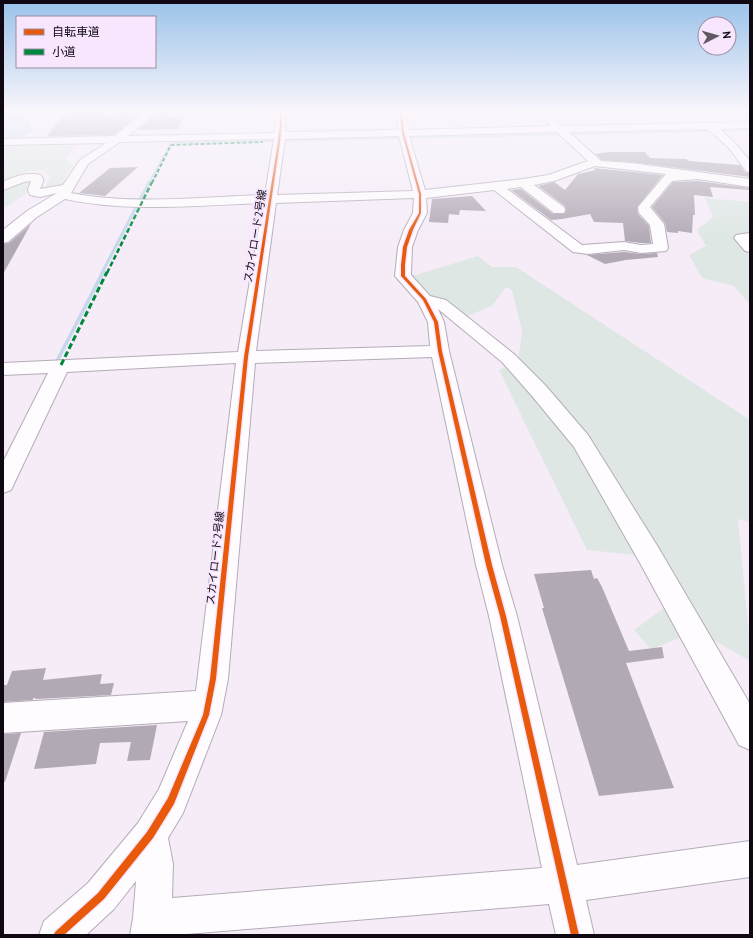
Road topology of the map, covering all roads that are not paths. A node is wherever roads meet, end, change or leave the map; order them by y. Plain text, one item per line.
1 (93, 156) edge
2 (277, 156) edge
3 (409, 156) edge
4 (588, 156) edge
5 (742, 156) edge
6 (595, 162) junction
7 (750, 169) edge
8 (697, 176) junction
9 (524, 183) junction
10 (750, 183) edge
11 (3, 186) edge
12 (496, 186) junction
13 (66, 191) junction
14 (420, 194) junction
15 (271, 199) junction
16 (559, 210) dead end
17 (750, 237) edge
18 (3, 239) edge
19 (750, 248) edge
20 (425, 300) junction
21 (440, 351) junction
22 (246, 357) junction
23 (57, 365) junction
24 (3, 369) edge
25 (3, 484) edge
26 (208, 706) junction
27 (3, 718) edge
28 (750, 734) edge
29 (150, 835) junction
30 (750, 859) edge
31 (563, 885) junction
32 (151, 926) edge
33 (58, 935) edge
34 (575, 935) edge

1 - 13 street
2 - 15 street, スカイロード2号線
3 - 14 street
4 - 6 street
5 - 7 street
6 - 8 street
6 - 9 street
8 - 10 street
8 - 12 street
9 - 12 street
9 - 16 street
11 - 13 street
12 - 14 street
13 - 15 street
13 - 18 street
14 - 15 street
14 - 20 street
15 - 22 street, スカイロード2号線
17 - 19 street
20 - 21 street
20 - 28 street
21 - 22 street
21 - 31 street
22 - 23 street
22 - 26 street, スカイロード2号線
23 - 24 street
23 - 25 street
26 - 27 street
26 - 29 street, スカイロード2号線
29 - 32 street
29 - 33 street, スカイロード2号線
30 - 31 street
31 - 32 street
31 - 34 street

